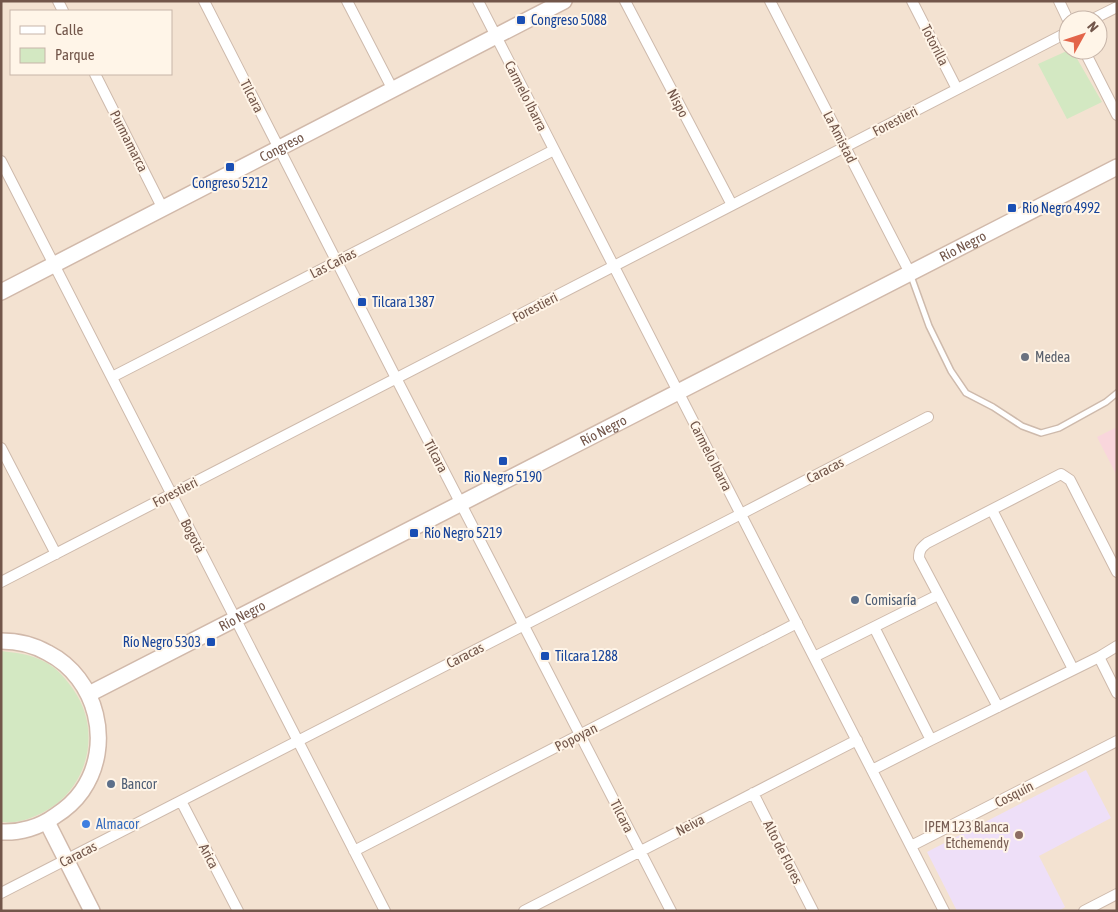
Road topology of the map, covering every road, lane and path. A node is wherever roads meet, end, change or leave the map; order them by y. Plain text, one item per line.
1 (204, 1) edge
2 (347, 1) edge
3 (478, 1) edge
4 (564, 1) edge
5 (625, 1) edge
6 (770, 1) edge
7 (912, 1) edge
8 (496, 37) junction
9 (1058, 37) edge
10 (1089, 60) edge
11 (95, 75) edge
12 (957, 89) junction
13 (392, 90) junction
14 (1117, 115) edge
15 (845, 147) junction
16 (278, 149) junction
17 (554, 150) junction
18 (1, 160) edge
19 (1117, 167) edge
20 (732, 205) junction
21 (162, 209) junction
22 (336, 261) junction
23 (55, 265) junction
24 (614, 266) junction
25 (910, 273) junction
26 (1, 292) edge
27 (112, 377) junction
28 (396, 378) junction
29 (678, 392) junction
30 (1117, 393) edge
31 (928, 417) dead end
32 (1, 448) edge
33 (172, 494) junction
34 (461, 503) junction
35 (992, 510) junction
36 (741, 514) junction
37 (56, 554) junction
38 (1117, 572) edge
39 (1, 582) edge
40 (938, 595) junction
41 (236, 619) junction
42 (797, 623) junction
43 (524, 625) junction
44 (874, 627) junction
45 (1, 641) edge
46 (1117, 646) edge
47 (814, 657) junction
48 (1099, 657) junction
49 (1073, 669) junction
50 (1117, 693) edge
51 (88, 694) junction
52 (998, 707) junction
53 (580, 735) junction
54 (857, 740) junction
55 (931, 740) junction
56 (298, 741) junction
57 (1117, 741) edge
58 (872, 770) junction
59 (753, 793) junction
60 (181, 801) junction
61 (46, 822) junction
62 (1, 832) edge
63 (911, 846) junction
64 (354, 851) junction
65 (640, 851) junction
66 (66, 860) junction
67 (1, 893) edge
68 (1117, 894) edge
69 (92, 911) edge
70 (238, 911) edge
71 (385, 911) edge
72 (524, 911) edge
73 (670, 911) edge
74 (812, 911) edge
75 (944, 911) edge
76 (1084, 911) edge

1 - 16 street, Tilcara
2 - 13 street
3 - 8 street, Carmelo Ibarra
4 - 8 main road, Congreso
5 - 20 street, Nispo
6 - 15 street, La Amistad
7 - 12 street, Totorilla
8 - 13 main road, Congreso
8 - 17 street, Carmelo Ibarra
9 - 12 street, Forestieri
10 - 14 street
11 - 21 street, Purmamarca
12 - 15 street, Forestieri
13 - 16 main road, Congreso
15 - 20 street, Forestieri
15 - 25 street, La Amistad
16 - 21 main road, Congreso
16 - 22 street, Tilcara
17 - 22 street, Las Cañas
17 - 24 street, Carmelo Ibarra
18 - 23 street, Bogotá
19 - 25 main road, Río Negro
20 - 24 street, Forestieri
21 - 23 main road, Congreso
22 - 27 street, Las Cañas
22 - 28 street, Tilcara
23 - 26 main road, Congreso
23 - 27 street, Bogotá
24 - 28 street, Forestieri
24 - 29 street, Carmelo Ibarra
25 - 29 main road, Río Negro
25 - 30 lane
27 - 33 street, Bogotá
28 - 33 street, Forestieri
28 - 34 street, Tilcara
29 - 34 main road, Río Negro
29 - 36 street, Carmelo Ibarra
31 - 36 street, Caracas
32 - 37 street
33 - 37 street, Forestieri
33 - 41 street, Bogotá
34 - 41 main road, Río Negro
34 - 43 street, Tilcara
35 - 38 street
35 - 40 street
35 - 49 street
36 - 42 street, Carmelo Ibarra
36 - 43 street, Caracas
37 - 39 street, Forestieri
40 - 44 street
40 - 52 street
41 - 51 main road, Río Negro
41 - 56 street, Bogotá
42 - 47 street, Carmelo Ibarra
42 - 53 street, Popoyan
43 - 53 street, Tilcara
43 - 56 street, Caracas
44 - 47 street
44 - 55 street
45 - 51 main road
46 - 48 street
47 - 54 street, Carmelo Ibarra
48 - 49 street
48 - 50 street
49 - 52 street
51 - 61 main road
52 - 55 street
53 - 64 street, Popoyan
53 - 65 street, Tilcara
54 - 58 street, Carmelo Ibarra
54 - 59 street, Neiva
55 - 58 street
56 - 60 street, Caracas
56 - 64 street, Bogotá
57 - 63 street, Cosquín
58 - 63 street, Carmelo Ibarra
59 - 65 street, Neiva
59 - 74 street, Alto de Flores
60 - 66 street, Caracas
60 - 70 street, Arica
61 - 62 main road
61 - 66 main road
63 - 75 street, Carmelo Ibarra
64 - 71 street, Bogotá
65 - 72 street, Neiva
65 - 73 street, Tilcara
66 - 67 street, Caracas
66 - 69 main road
68 - 76 street

